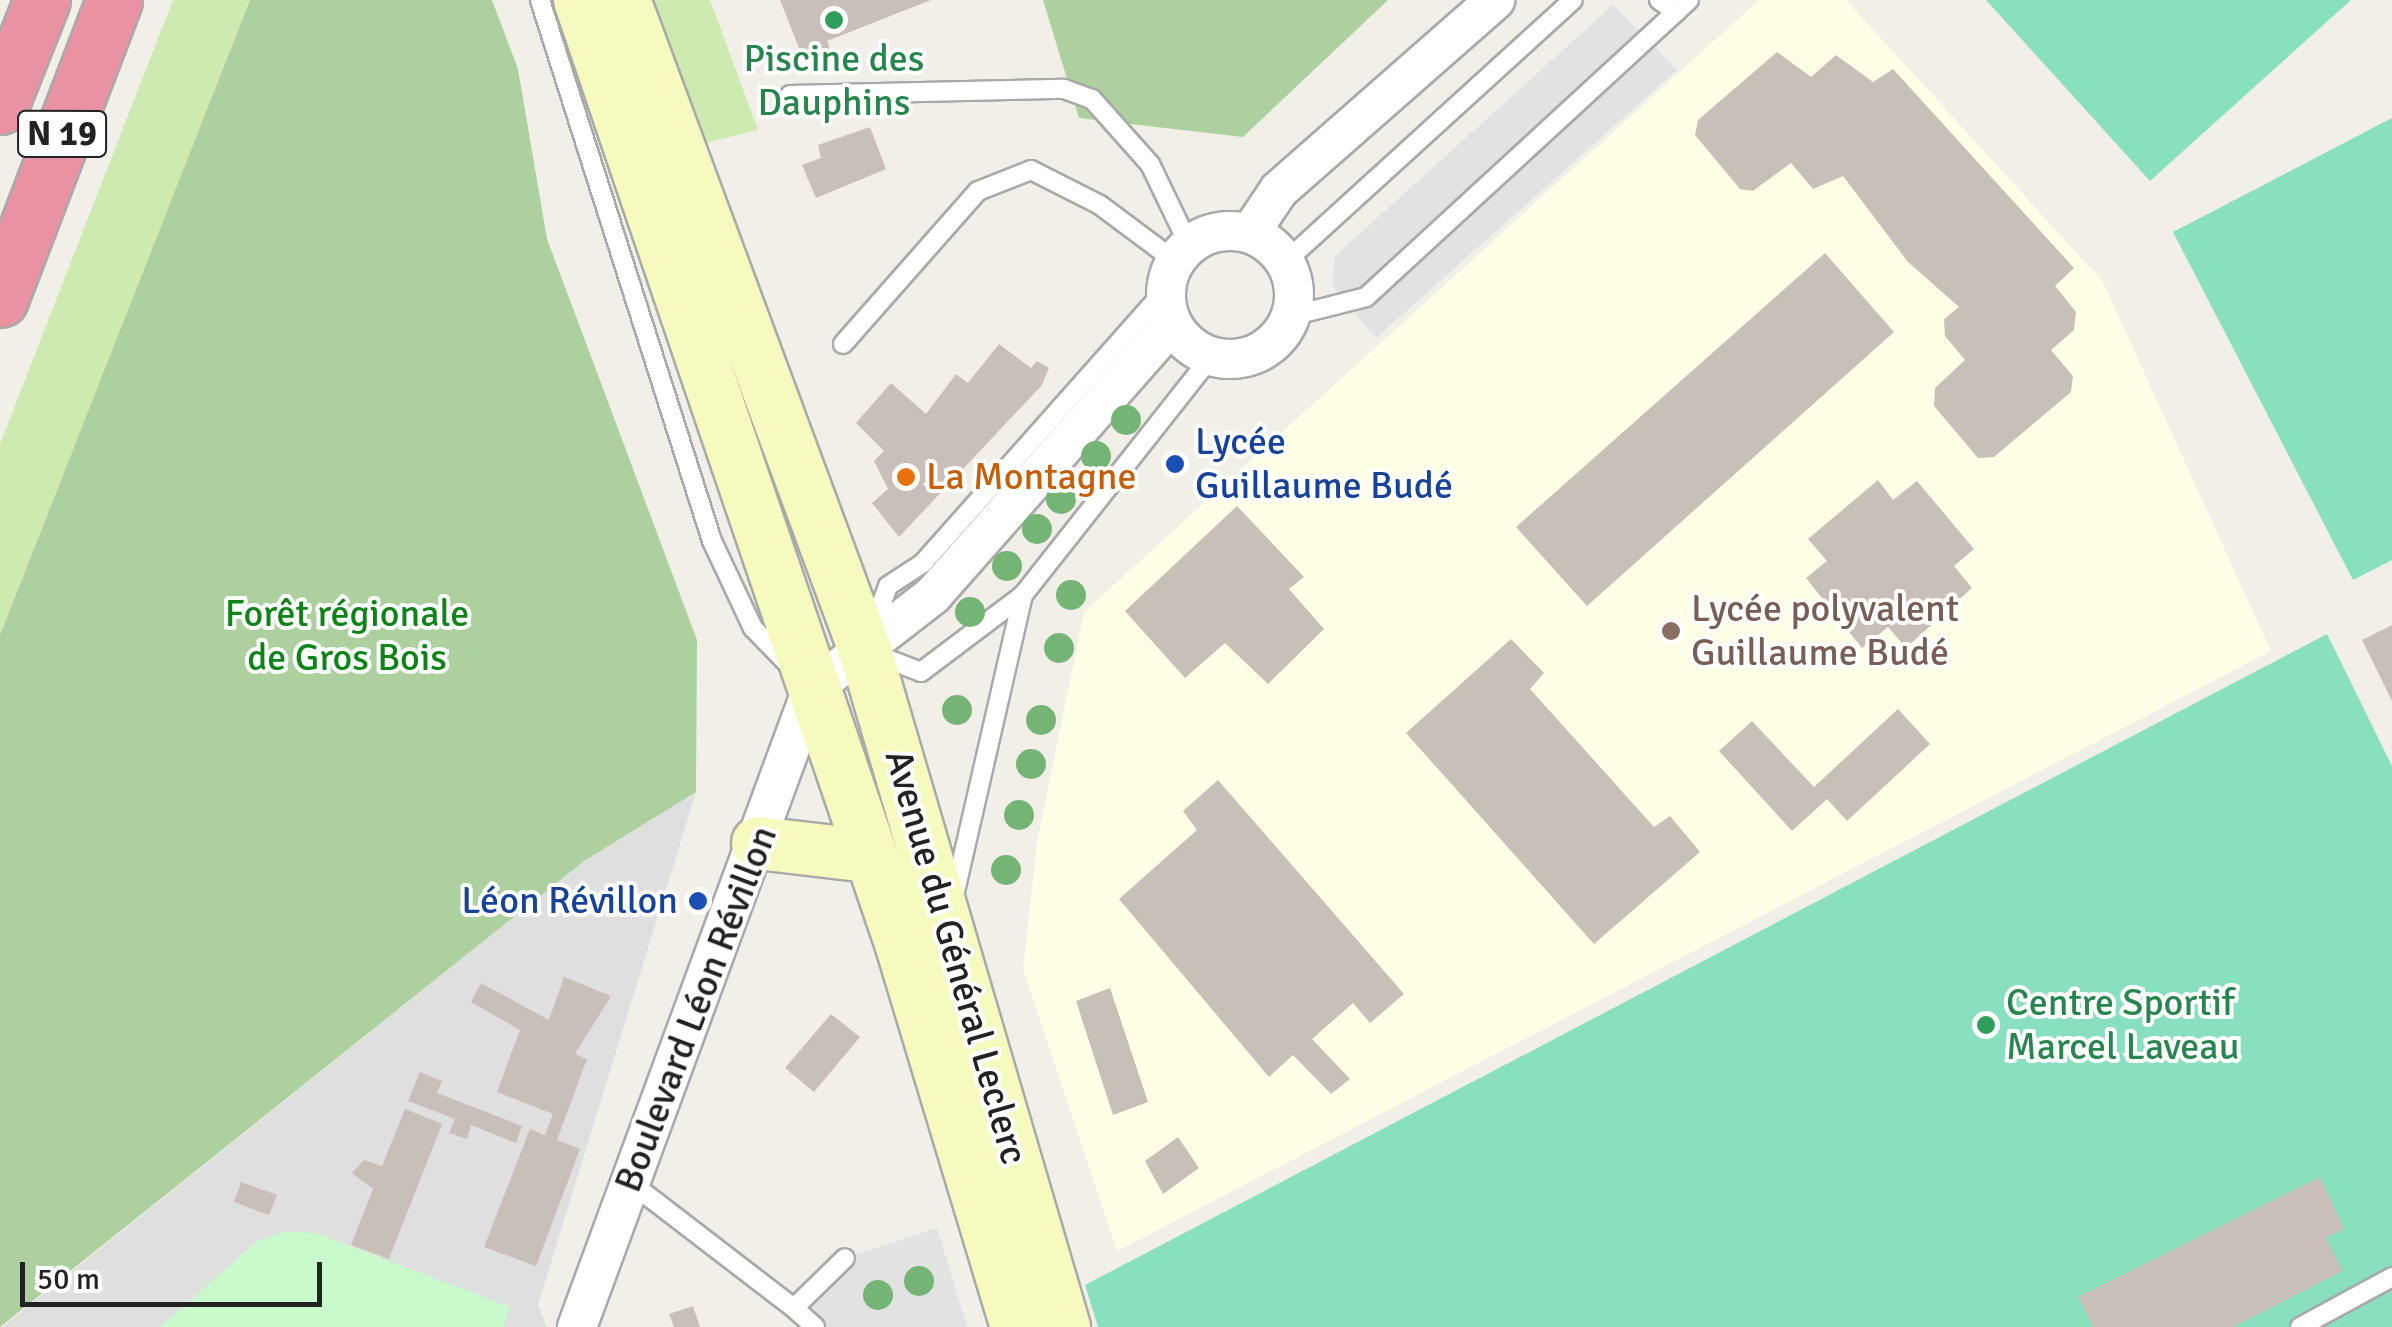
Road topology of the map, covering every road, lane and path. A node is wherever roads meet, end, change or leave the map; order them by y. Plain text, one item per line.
1 (42, 0) edge
2 (114, 0) edge
3 (540, 0) edge
4 (580, 0) edge
5 (624, 0) edge
6 (1495, 0) edge
7 (1573, 0) edge
8 (1660, 0) edge
9 (1682, 6) edge
10 (790, 95) dead end
11 (0, 106) edge
12 (1250, 233) junction
13 (1285, 262) junction
14 (1176, 280) junction
15 (0, 299) edge
16 (1291, 316) junction
17 (843, 344) dead end
18 (1212, 356) junction
19 (835, 569) junction
20 (888, 586) junction
21 (1023, 595) junction
22 (865, 650) junction
23 (812, 689) junction
24 (758, 844) junction
25 (869, 856) junction
26 (948, 920) junction
27 (631, 1183) junction
28 (846, 1258) dead end
29 (2392, 1277) edge
30 (794, 1308) junction
31 (577, 1327) edge
32 (815, 1327) edge
33 (1017, 1327) edge
34 (1064, 1327) edge
35 (2300, 1327) edge

1 - 11 highway, N 19
2 - 15 highway, N 19
3 - 23 lane, Avenue du Général Leclerc
4 - 23 main road
5 - 19 main road, Avenue du Général Leclerc
6 - 12 street
7 - 13 lane
8 - 9 lane
9 - 16 lane
10 - 14 lane
12 - 13 street
12 - 14 street
13 - 16 street
14 - 17 lane
14 - 18 street
14 - 20 lane
14 - 22 street
16 - 18 street
18 - 21 lane
19 - 20 lane
19 - 22 main road, Avenue du Général Leclerc
20 - 22 lane
21 - 22 lane
21 - 26 lane
22 - 23 street
22 - 26 main road, Avenue du Général Leclerc
23 - 24 street, Boulevard Léon Révillon
23 - 25 main road, Avenue du Général Leclerc
24 - 25 main road
24 - 27 street, Boulevard Léon Révillon
25 - 33 main road, Avenue du Général Leclerc
26 - 34 main road, Avenue du Général Leclerc
27 - 30 lane
27 - 31 street, Boulevard Léon Révillon
28 - 30 lane
29 - 35 lane
30 - 32 lane

